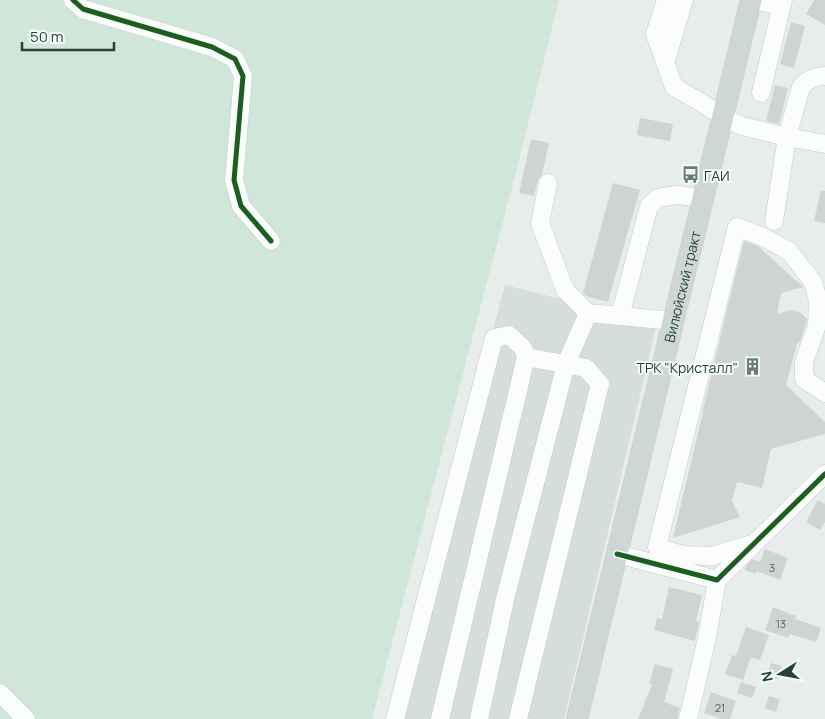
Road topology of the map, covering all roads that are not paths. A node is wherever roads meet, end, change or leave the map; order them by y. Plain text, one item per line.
1 (74, 0) edge
2 (666, 0) edge
3 (684, 0) edge
4 (753, 0) edge
5 (782, 3) edge
6 (665, 63) junction
7 (825, 76) edge
8 (761, 93) dead end
9 (723, 117) junction
10 (787, 138) junction
11 (825, 144) edge
12 (548, 183) dead end
13 (704, 198) junction
14 (774, 221) dead end
15 (272, 241) dead end
16 (588, 313) junction
17 (620, 316) junction
18 (674, 321) junction
19 (526, 357) junction
20 (566, 364) junction
21 (825, 393) edge
22 (825, 474) edge
23 (753, 544) junction
24 (617, 554) junction
25 (716, 580) junction
26 (0, 693) edge
27 (26, 719) edge
28 (395, 719) edge
29 (440, 719) edge
30 (479, 719) edge
31 (518, 719) edge
32 (577, 719) edge
33 (688, 719) edge

1 - 15 street
2 - 6 street
3 - 6 street
4 - 5 street
4 - 9 main road, Вилюйский тракт
5 - 8 street
6 - 9 street
7 - 10 street
9 - 10 street
9 - 13 main road, Вилюйский тракт
10 - 11 street
10 - 14 street
12 - 16 street
13 - 17 street
13 - 18 main road, Вилюйский тракт
16 - 17 street
16 - 20 street
17 - 18 street
18 - 24 main road, Вилюйский тракт
19 - 20 street
19 - 28 street
19 - 29 street
20 - 30 street
20 - 31 street
21 - 23 street
22 - 23 street
23 - 25 street
24 - 25 street
24 - 32 main road, Вилюйский тракт
25 - 33 street
26 - 27 street

